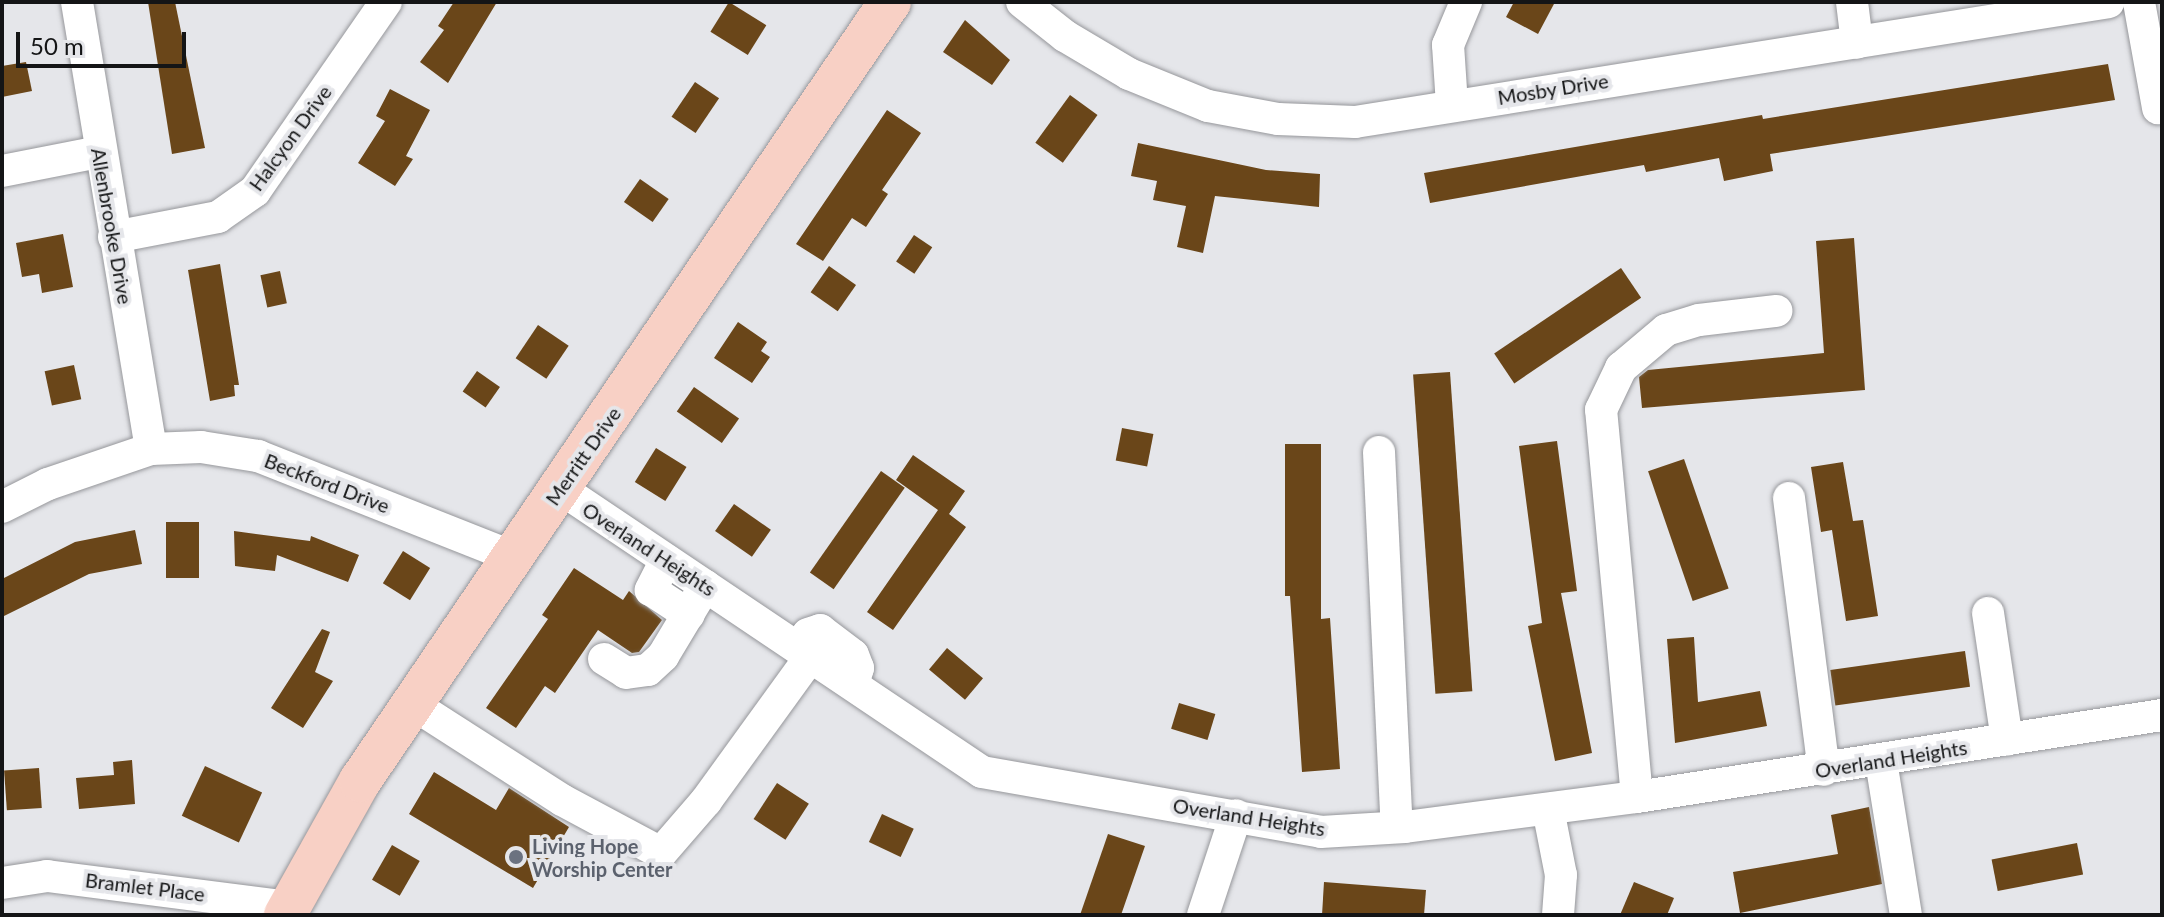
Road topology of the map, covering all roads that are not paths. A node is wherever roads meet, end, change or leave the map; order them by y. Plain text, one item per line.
1 (77, 2) edge
2 (386, 2) edge
3 (890, 2) edge
4 (1022, 2) edge
5 (1466, 2) edge
6 (1852, 2) edge
7 (2109, 2) edge
8 (2139, 2) edge
9 (1857, 43) junction
10 (1452, 105) junction
11 (2158, 108) dead end
12 (99, 152) junction
13 (2, 171) edge
14 (114, 237) junction
15 (1776, 311) dead end
16 (151, 449) junction
17 (1379, 452) dead end
18 (561, 489) junction
19 (1789, 498) dead end
20 (2, 507) edge
21 (510, 556) junction
22 (666, 560) junction
23 (705, 586) junction
24 (1988, 613) dead end
25 (689, 615) junction
26 (804, 652) junction
27 (604, 659) dead end
28 (411, 703) junction
29 (2162, 715) edge
30 (2007, 740) junction
31 (1881, 761) junction
32 (1824, 770) junction
33 (1637, 797) junction
34 (1548, 809) junction
35 (1236, 815) junction
36 (1397, 827) junction
37 (2, 883) edge
38 (286, 911) edge
39 (1203, 915) edge
40 (1558, 915) edge
41 (1906, 915) edge

1 - 12 street, Allenbrooke Drive
2 - 14 street, Halcyon Drive
3 - 18 main road, Merritt Drive
4 - 10 street, Mosby Drive
5 - 10 street
6 - 9 street
7 - 9 street, Mosby Drive
8 - 11 street
9 - 10 street, Mosby Drive
12 - 13 street
12 - 14 street, Allenbrooke Drive
14 - 16 street, Allenbrooke Drive
15 - 33 street
16 - 20 street, Beckford Drive
16 - 21 street, Beckford Drive
17 - 36 street
18 - 21 main road, Merritt Drive
18 - 22 street, Overland Heights
19 - 32 street
21 - 28 main road, Merritt Drive
22 - 23 street, Overland Heights
22 - 25 street
23 - 25 street
23 - 26 street, Overland Heights
24 - 30 street
25 - 27 street
26 - 28 street
26 - 35 street, Overland Heights
28 - 38 main road, Merritt Drive
29 - 30 street, Overland Heights
30 - 31 street, Overland Heights
31 - 32 street, Overland Heights
31 - 41 street
32 - 33 street, Overland Heights
33 - 34 street, Overland Heights
34 - 36 street, Overland Heights
34 - 40 street
35 - 36 street, Overland Heights
35 - 39 street
37 - 38 street, Bramlet Place

